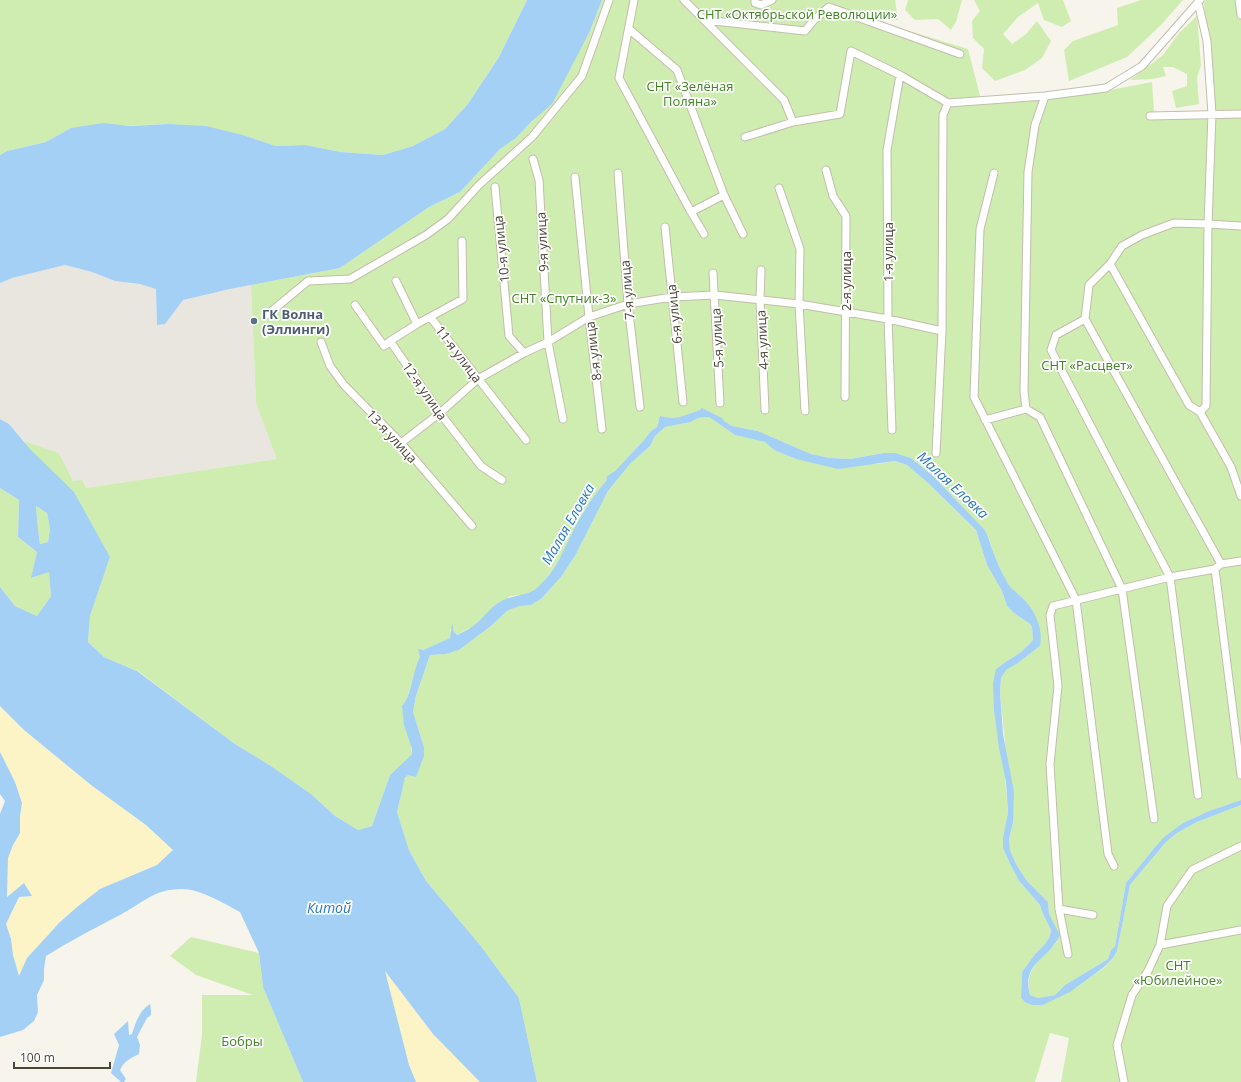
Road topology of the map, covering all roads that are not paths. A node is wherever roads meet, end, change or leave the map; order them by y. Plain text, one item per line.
1 (609, 0) edge
2 (634, 0) edge
3 (684, 0) edge
4 (755, 0) edge
5 (772, 0) edge
6 (1239, 0) edge
7 (1199, 1) edge
8 (1241, 15) edge
9 (705, 20) junction
10 (629, 29) junction
11 (960, 54) dead end
12 (900, 75) junction
13 (1045, 96) junction
14 (948, 102) junction
15 (1212, 114) junction
16 (1241, 114) edge
17 (1150, 116) dead end
18 (793, 122) junction
19 (745, 137) dead end
20 (534, 159) dead end
21 (826, 170) dead end
22 (618, 173) dead end
23 (994, 173) dead end
24 (575, 177) dead end
25 (495, 187) dead end
26 (779, 188) dead end
27 (724, 195) junction
28 (691, 212) junction
29 (1208, 224) junction
30 (1241, 226) edge
31 (665, 227) dead end
32 (704, 234) dead end
33 (743, 234) dead end
34 (462, 242) dead end
35 (1110, 264) junction
36 (761, 270) dead end
37 (713, 273) dead end
38 (396, 281) dead end
39 (715, 295) junction
40 (672, 297) junction
41 (760, 300) junction
42 (628, 304) junction
43 (799, 304) junction
44 (355, 305) dead end
45 (846, 313) junction
46 (267, 315) dead end
47 (589, 317) junction
48 (431, 318) junction
49 (888, 319) junction
50 (1086, 319) junction
51 (417, 324) junction
52 (942, 331) junction
53 (390, 341) junction
54 (321, 342) dead end
55 (548, 342) junction
56 (524, 353) junction
57 (478, 379) junction
58 (845, 397) dead end
59 (683, 402) dead end
60 (720, 403) dead end
61 (640, 407) dead end
62 (1026, 409) junction
63 (765, 410) dead end
64 (805, 411) dead end
65 (1200, 412) junction
66 (440, 413) junction
67 (563, 419) dead end
68 (985, 420) junction
69 (602, 429) dead end
70 (892, 430) dead end
71 (526, 440) dead end
72 (401, 443) junction
73 (936, 453) dead end
74 (502, 480) dead end
75 (1241, 496) edge
76 (472, 526) dead end
77 (1241, 560) edge
78 (1221, 564) junction
79 (1215, 569) junction
80 (1170, 577) junction
81 (1122, 589) junction
82 (1076, 600) junction
83 (1240, 775) edge
84 (1198, 796) dead end
85 (1154, 819) dead end
86 (1241, 846) edge
87 (1114, 866) dead end
88 (1059, 909) junction
89 (1094, 915) dead end
90 (1241, 930) edge
91 (1160, 945) junction
92 (1068, 954) dead end
93 (1124, 1082) edge

1 - 46 street
2 - 10 street
3 - 9 street
4 - 5 street
6 - 8 street
7 - 13 street
7 - 15 street
9 - 11 street
9 - 18 street
10 - 27 street
10 - 28 street
12 - 14 street
12 - 18 street
12 - 49 street, 1-я улица
13 - 14 street
13 - 62 street
14 - 52 street
15 - 16 street
15 - 17 street
15 - 29 street
18 - 19 street
20 - 55 street, 9-я улица
21 - 45 street, 2-я улица
22 - 42 street, 7-я улица
23 - 68 street
24 - 47 street, 8-я улица
25 - 56 street, 10-я улица
26 - 43 street
27 - 28 street
27 - 33 street
28 - 32 street
29 - 30 street
29 - 35 street
29 - 65 street
31 - 40 street, 6-я улица
34 - 48 street
35 - 50 street
35 - 65 street
36 - 41 street, 4-я улица
37 - 39 street, 5-я улица
38 - 51 street, 11-я улица
39 - 40 street
39 - 41 street
39 - 60 street, 5-я улица
40 - 42 street
40 - 59 street, 6-я улица
41 - 43 street
41 - 63 street, 4-я улица
42 - 47 street
42 - 61 street, 7-я улица
43 - 45 street
43 - 64 street
44 - 53 street
45 - 49 street
45 - 58 street, 2-я улица
47 - 55 street
47 - 69 street, 8-я улица
48 - 51 street, 11-я улица
48 - 57 street, 11-я улица
49 - 52 street
49 - 70 street, 1-я улица
50 - 78 street
50 - 80 street
51 - 53 street
52 - 73 street
53 - 66 street, 12-я улица
54 - 72 street, 13-я улица
55 - 56 street
55 - 67 street, 9-я улица
56 - 57 street
57 - 66 street
57 - 71 street, 11-я улица
62 - 68 street
62 - 81 street
65 - 75 street
66 - 72 street
66 - 74 street, 12-я улица
68 - 82 street
72 - 76 street, 13-я улица
77 - 78 street
78 - 79 street
79 - 80 street
79 - 83 street
80 - 81 street
80 - 84 street
81 - 82 street
81 - 85 street
82 - 87 street
82 - 88 street
86 - 91 street
88 - 89 street
88 - 92 street
90 - 91 street
91 - 93 street

